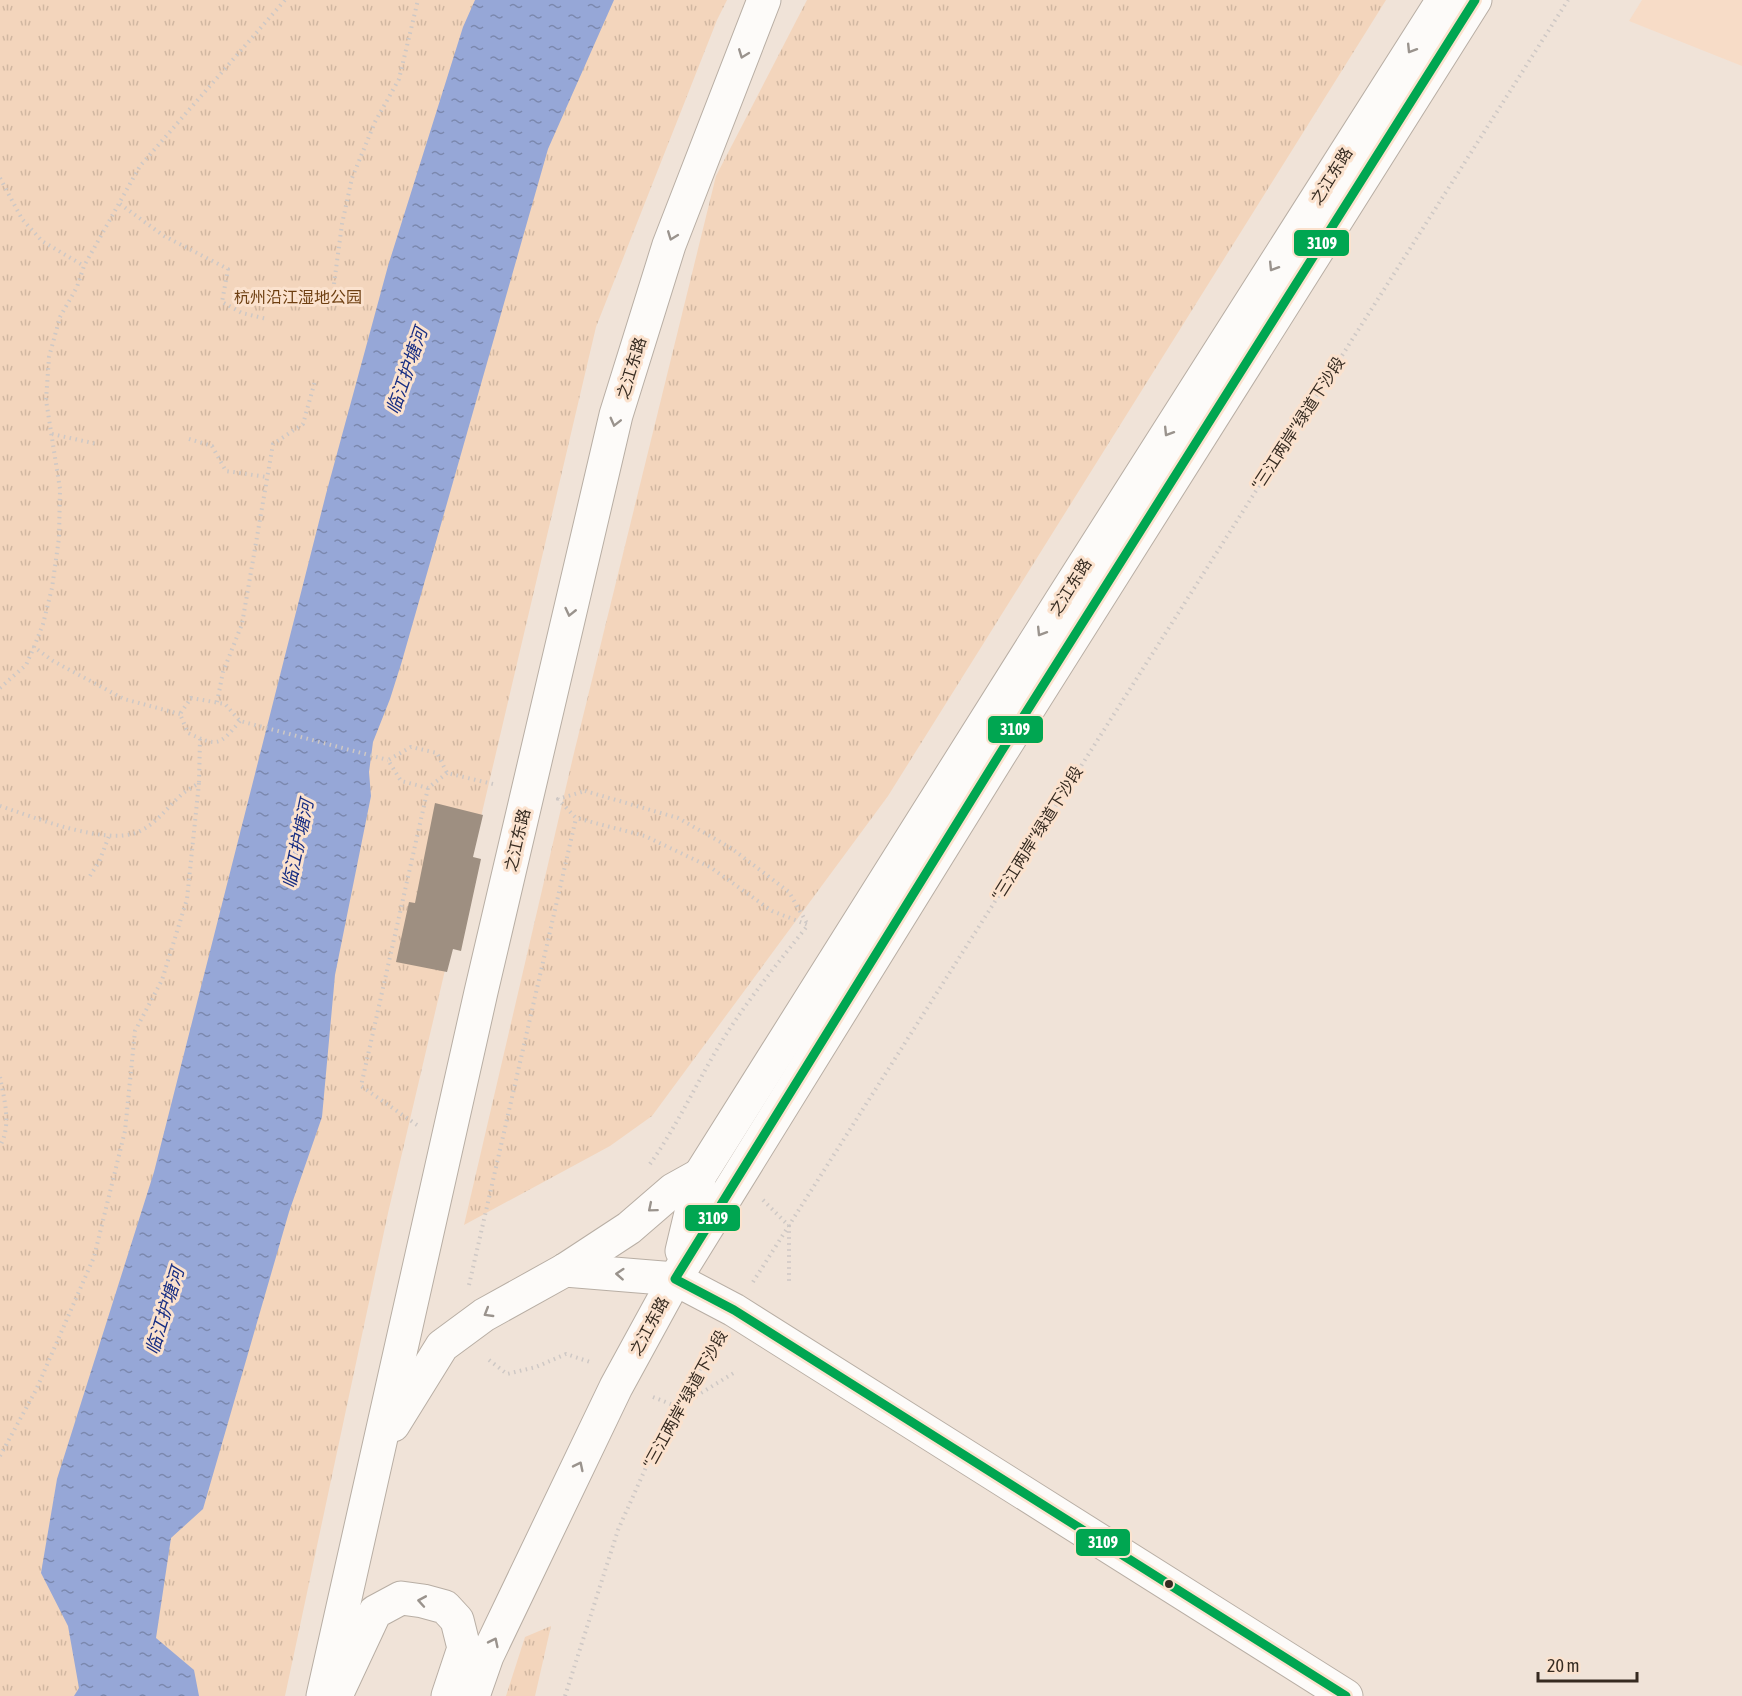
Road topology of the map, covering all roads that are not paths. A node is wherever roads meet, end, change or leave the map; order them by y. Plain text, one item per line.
1 (764, 0) edge
2 (1443, 0) edge
3 (1475, 0) edge
4 (700, 1175) junction
5 (565, 1270) junction
6 (675, 1279) junction
7 (377, 1456) junction
8 (323, 1696) edge
9 (336, 1696) edge
10 (448, 1696) edge
11 (473, 1696) edge
12 (1346, 1696) edge

1 -> 7 main road, 之江东路
2 -> 4 main road, 之江东路
3 - 6 main road, 之江东路
4 -> 5 main road
4 - 6 main road
6 -> 5 main road
5 -> 7 main road
11 -> 6 main road, 之江东路
6 - 12 main road
7 - 8 main road, 之江东路
10 -> 9 main road

